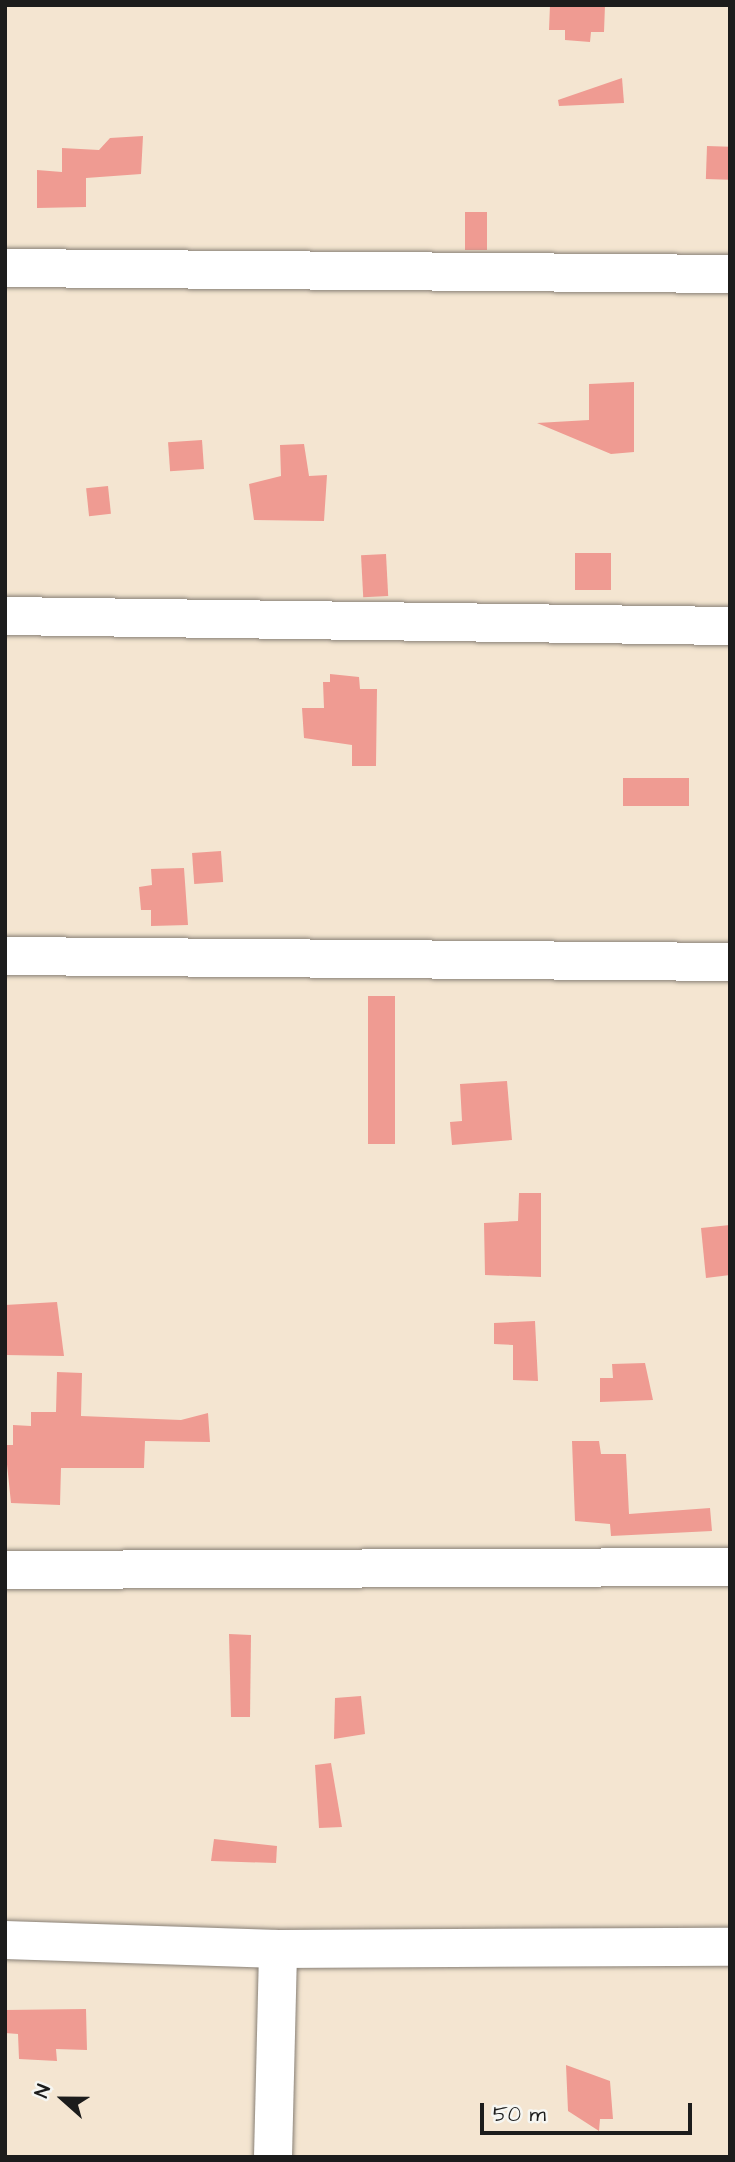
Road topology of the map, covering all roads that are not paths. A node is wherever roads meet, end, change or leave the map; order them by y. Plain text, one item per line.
1 (5, 268) edge
2 (730, 274) edge
3 (5, 616) edge
4 (730, 626) edge
5 (5, 956) edge
6 (730, 962) edge
7 (730, 1567) edge
8 (5, 1570) edge
9 (5, 1940) edge
10 (730, 1947) edge
11 (278, 1949) junction
12 (273, 2157) edge

1 - 2 street
3 - 4 street
5 - 6 street
7 - 8 street
9 - 11 street
10 - 11 street
11 - 12 street

